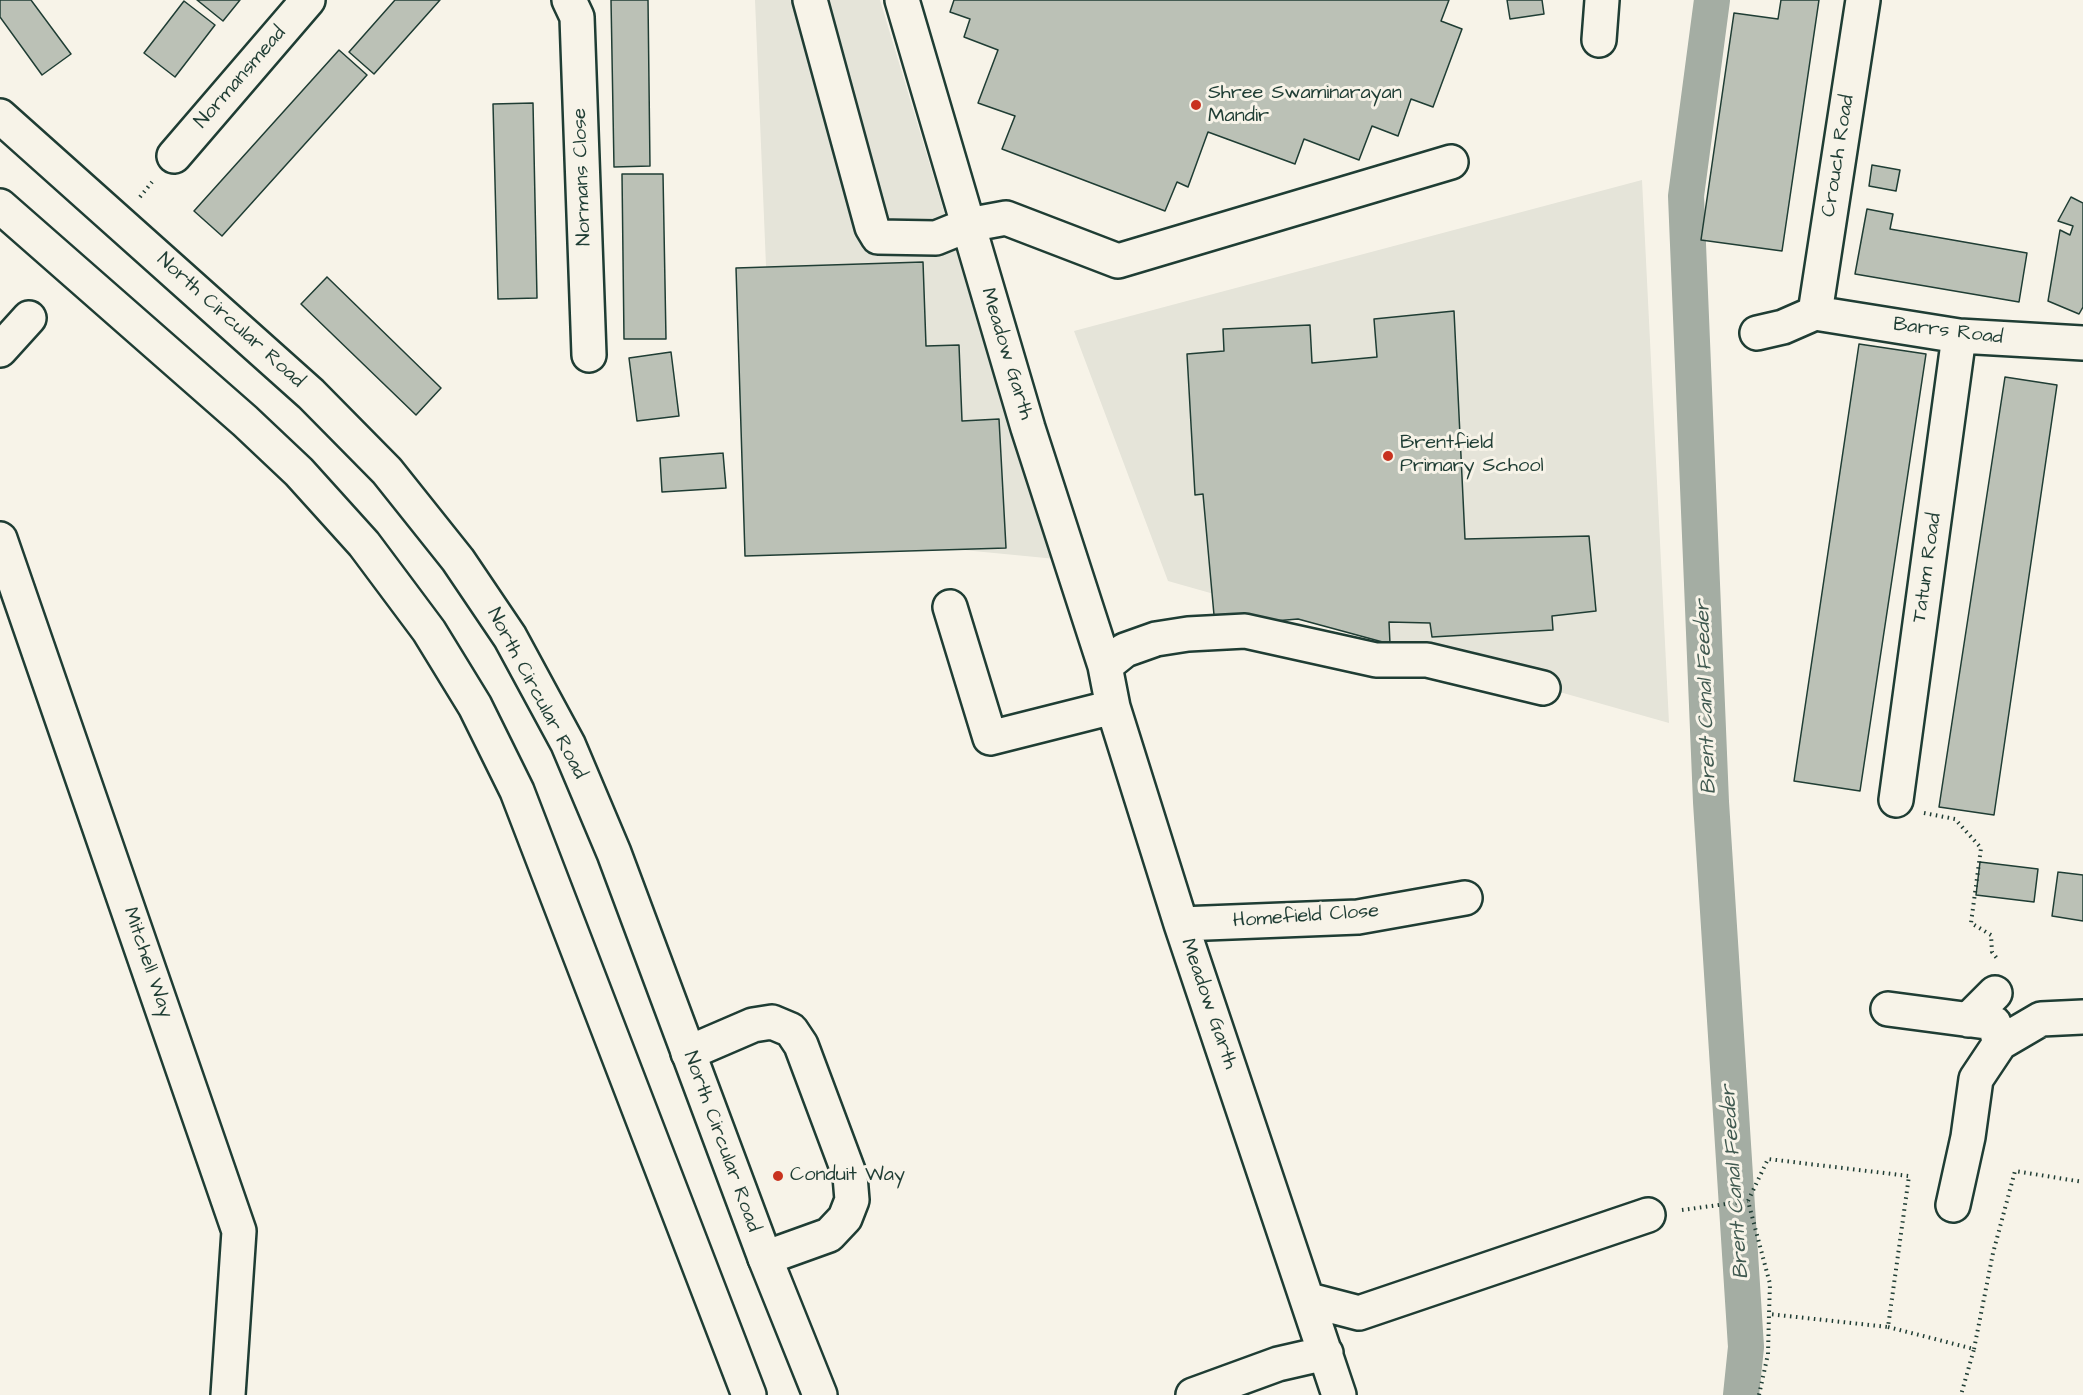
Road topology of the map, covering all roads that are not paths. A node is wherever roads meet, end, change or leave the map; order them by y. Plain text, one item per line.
1 (309, 0) edge
2 (569, 0) edge
3 (810, 0) edge
4 (902, 0) edge
5 (1602, 0) edge
6 (1863, 0) edge
7 (1599, 40) dead end
8 (0, 116) edge
9 (174, 156) dead end
10 (1451, 162) dead end
11 (0, 206) edge
12 (968, 225) junction
13 (1815, 313) junction
14 (29, 318) dead end
15 (1757, 333) dead end
16 (1959, 336) junction
17 (2083, 343) edge
18 (0, 350) edge
19 (589, 355) dead end
20 (0, 539) edge
21 (950, 607) dead end
22 (1105, 666) junction
23 (1543, 688) dead end
24 (1113, 707) junction
25 (1906, 806) road end
26 (1465, 898) dead end
27 (1181, 924) junction
28 (2001, 982) road end
29 (1888, 1009) dead end
30 (2083, 1017) edge
31 (1968, 1020) junction
32 (2000, 1043) junction
33 (688, 1053) junction
34 (1953, 1204) dead end
35 (1648, 1215) dead end
36 (765, 1258) junction
37 (1308, 1300) junction
38 (1326, 1353) junction
39 (228, 1395) edge
40 (749, 1395) edge
41 (820, 1395) edge
42 (1192, 1395) edge
43 (1339, 1395) edge

1 - 9 main road, Normansmead
2 - 19 main road, Normans Close
3 - 12 main road
4 - 12 main road, Meadow Garth
5 - 7 main road
6 - 13 main road, Crouch Road
8 - 33 main road, North Circular Road
10 - 12 main road
11 - 40 main road
12 - 22 main road, Meadow Garth
13 - 15 main road
13 - 16 main road, Barrs Road
14 - 18 main road
16 - 17 main road, Barrs Road
16 - 25 main road, Tatum Road
20 - 39 main road, Mitchell Way
21 - 24 main road
22 - 23 main road
22 - 24 main road, Meadow Garth
24 - 27 main road, Meadow Garth
26 - 27 main road, Homefield Close
27 - 37 main road, Meadow Garth
28 - 31 main road
29 - 31 main road
30 - 32 main road
31 - 32 main road
32 - 34 main road
33 - 36 main road, North Circular Road
33 - 36 main road
35 - 37 main road
36 - 41 main road, North Circular Road
37 - 38 main road, Meadow Garth
38 - 42 main road
38 - 43 main road

